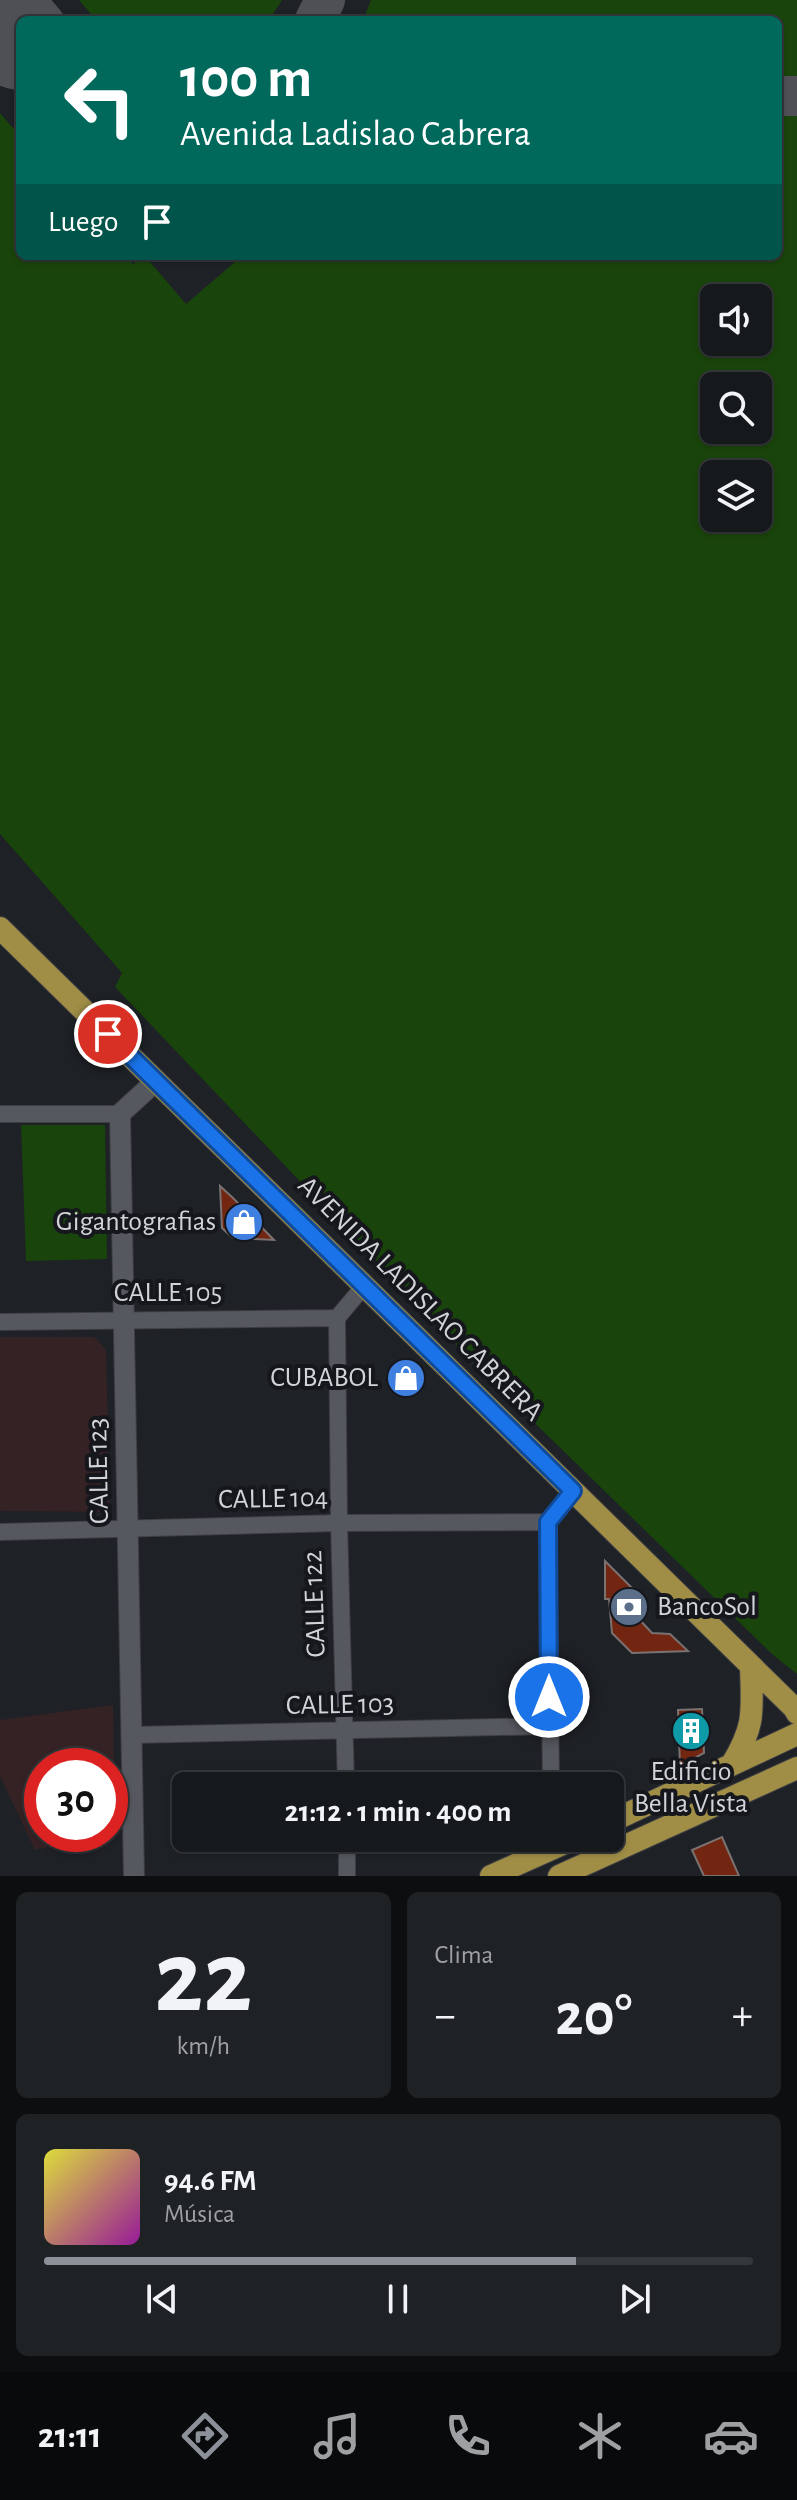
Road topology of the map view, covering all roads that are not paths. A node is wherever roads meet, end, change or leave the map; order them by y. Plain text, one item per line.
1 (0, 928) edge
2 (156, 1081) junction
3 (0, 1114) edge
4 (120, 1114) junction
5 (364, 1286) junction
6 (337, 1318) junction
7 (125, 1319) junction
8 (0, 1322) edge
9 (573, 1491) junction
10 (548, 1522) junction
11 (339, 1523) junction
12 (128, 1528) junction
13 (0, 1532) edge
14 (751, 1666) junction
15 (797, 1713) edge
16 (550, 1726) junction
17 (345, 1732) junction
18 (797, 1734) edge
19 (131, 1735) junction
20 (732, 1764) junction
21 (797, 1768) edge
22 (346, 1772) edge
23 (551, 1772) edge
24 (624, 1815) edge
25 (347, 1852) edge
26 (542, 1852) edge
27 (134, 1876) edge
28 (347, 1876) edge
29 (491, 1876) edge
30 (559, 1876) edge

1 - 2 highway, AVENIDA LADISLAO CABRERA
2 - 4 street
2 - 5 highway, AVENIDA LADISLAO CABRERA
3 - 4 street
4 - 7 street, CALLE 123
5 - 6 street
5 - 9 highway, AVENIDA LADISLAO CABRERA
6 - 7 street, CALLE 105
6 - 11 street, CALLE 122
7 - 8 street, CALLE 105
7 - 12 street, CALLE 123
9 - 10 street
9 - 14 highway, AVENIDA LADISLAO CABRERA
10 - 11 street, CALLE 104
10 - 16 street
11 - 12 street, CALLE 104
11 - 17 street, CALLE 122
12 - 13 street, CALLE 104
12 - 19 street, CALLE 123
14 - 15 highway, AVENIDA LADISLAO CABRERA
14 - 20 highway
16 - 17 street, CALLE 103
16 - 23 street
17 - 19 street, CALLE 103
17 - 22 street, CALLE 122
18 - 20 highway
19 - 27 street, CALLE 123
20 - 24 highway
21 - 30 highway
25 - 28 street
26 - 29 highway

